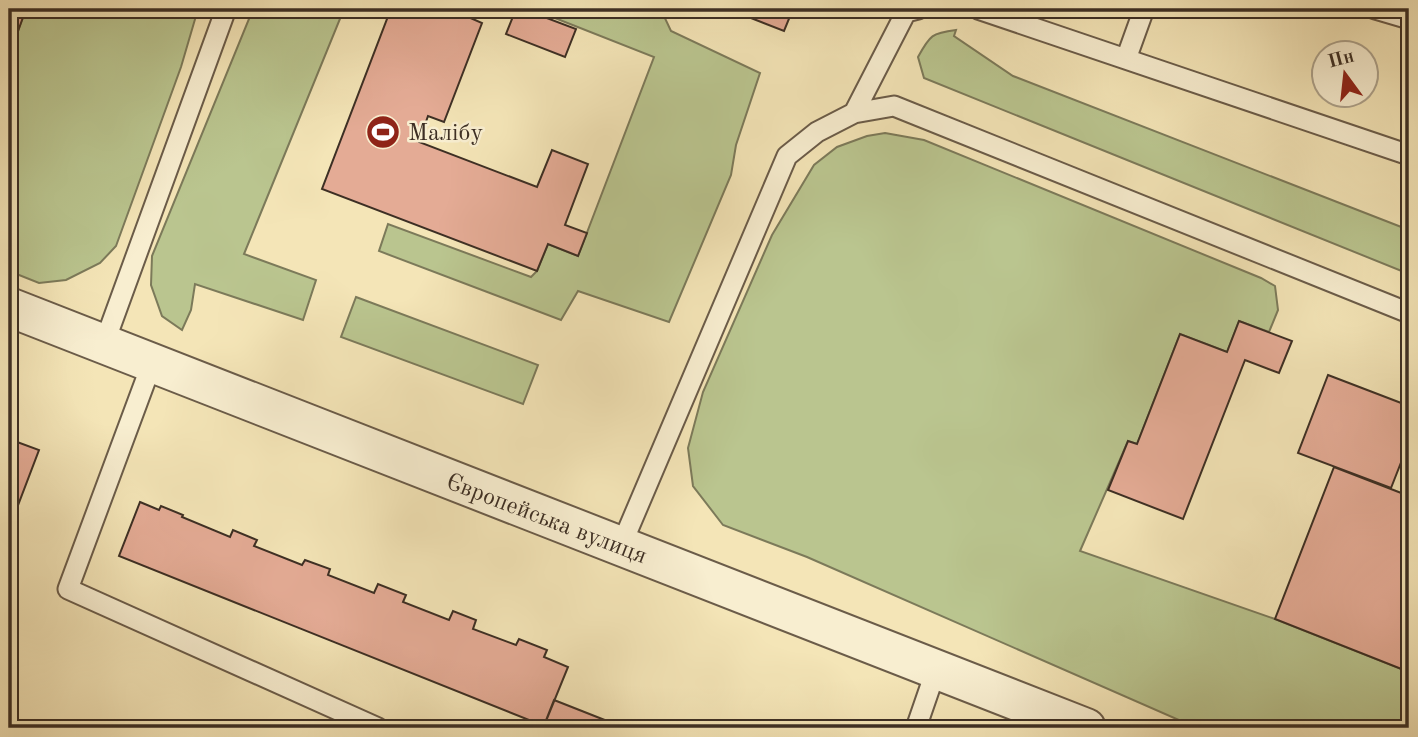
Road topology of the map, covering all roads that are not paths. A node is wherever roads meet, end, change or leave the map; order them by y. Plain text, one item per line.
1 (226, 9) edge
2 (918, 9) edge
3 (978, 9) edge
4 (1144, 9) edge
5 (1376, 9) edge
6 (1409, 19) edge
7 (1126, 59) junction
8 (854, 113) junction
9 (1409, 155) edge
10 (9, 307) edge
11 (1409, 313) edge
12 (104, 344) junction
13 (152, 363) junction
14 (621, 546) junction
15 (936, 670) junction
16 (378, 728) edge
17 (916, 728) edge
18 (1086, 728) edge

1 - 12 lane
2 - 8 lane
3 - 7 lane
4 - 7 lane
5 - 6 lane
7 - 9 lane
8 - 11 lane
8 - 14 lane
10 - 12 street, Європейська вулиця
12 - 13 street, Європейська вулиця
13 - 14 street, Європейська вулиця
13 - 16 lane
14 - 15 street, Європейська вулиця
15 - 17 lane
15 - 18 street, Європейська вулиця

